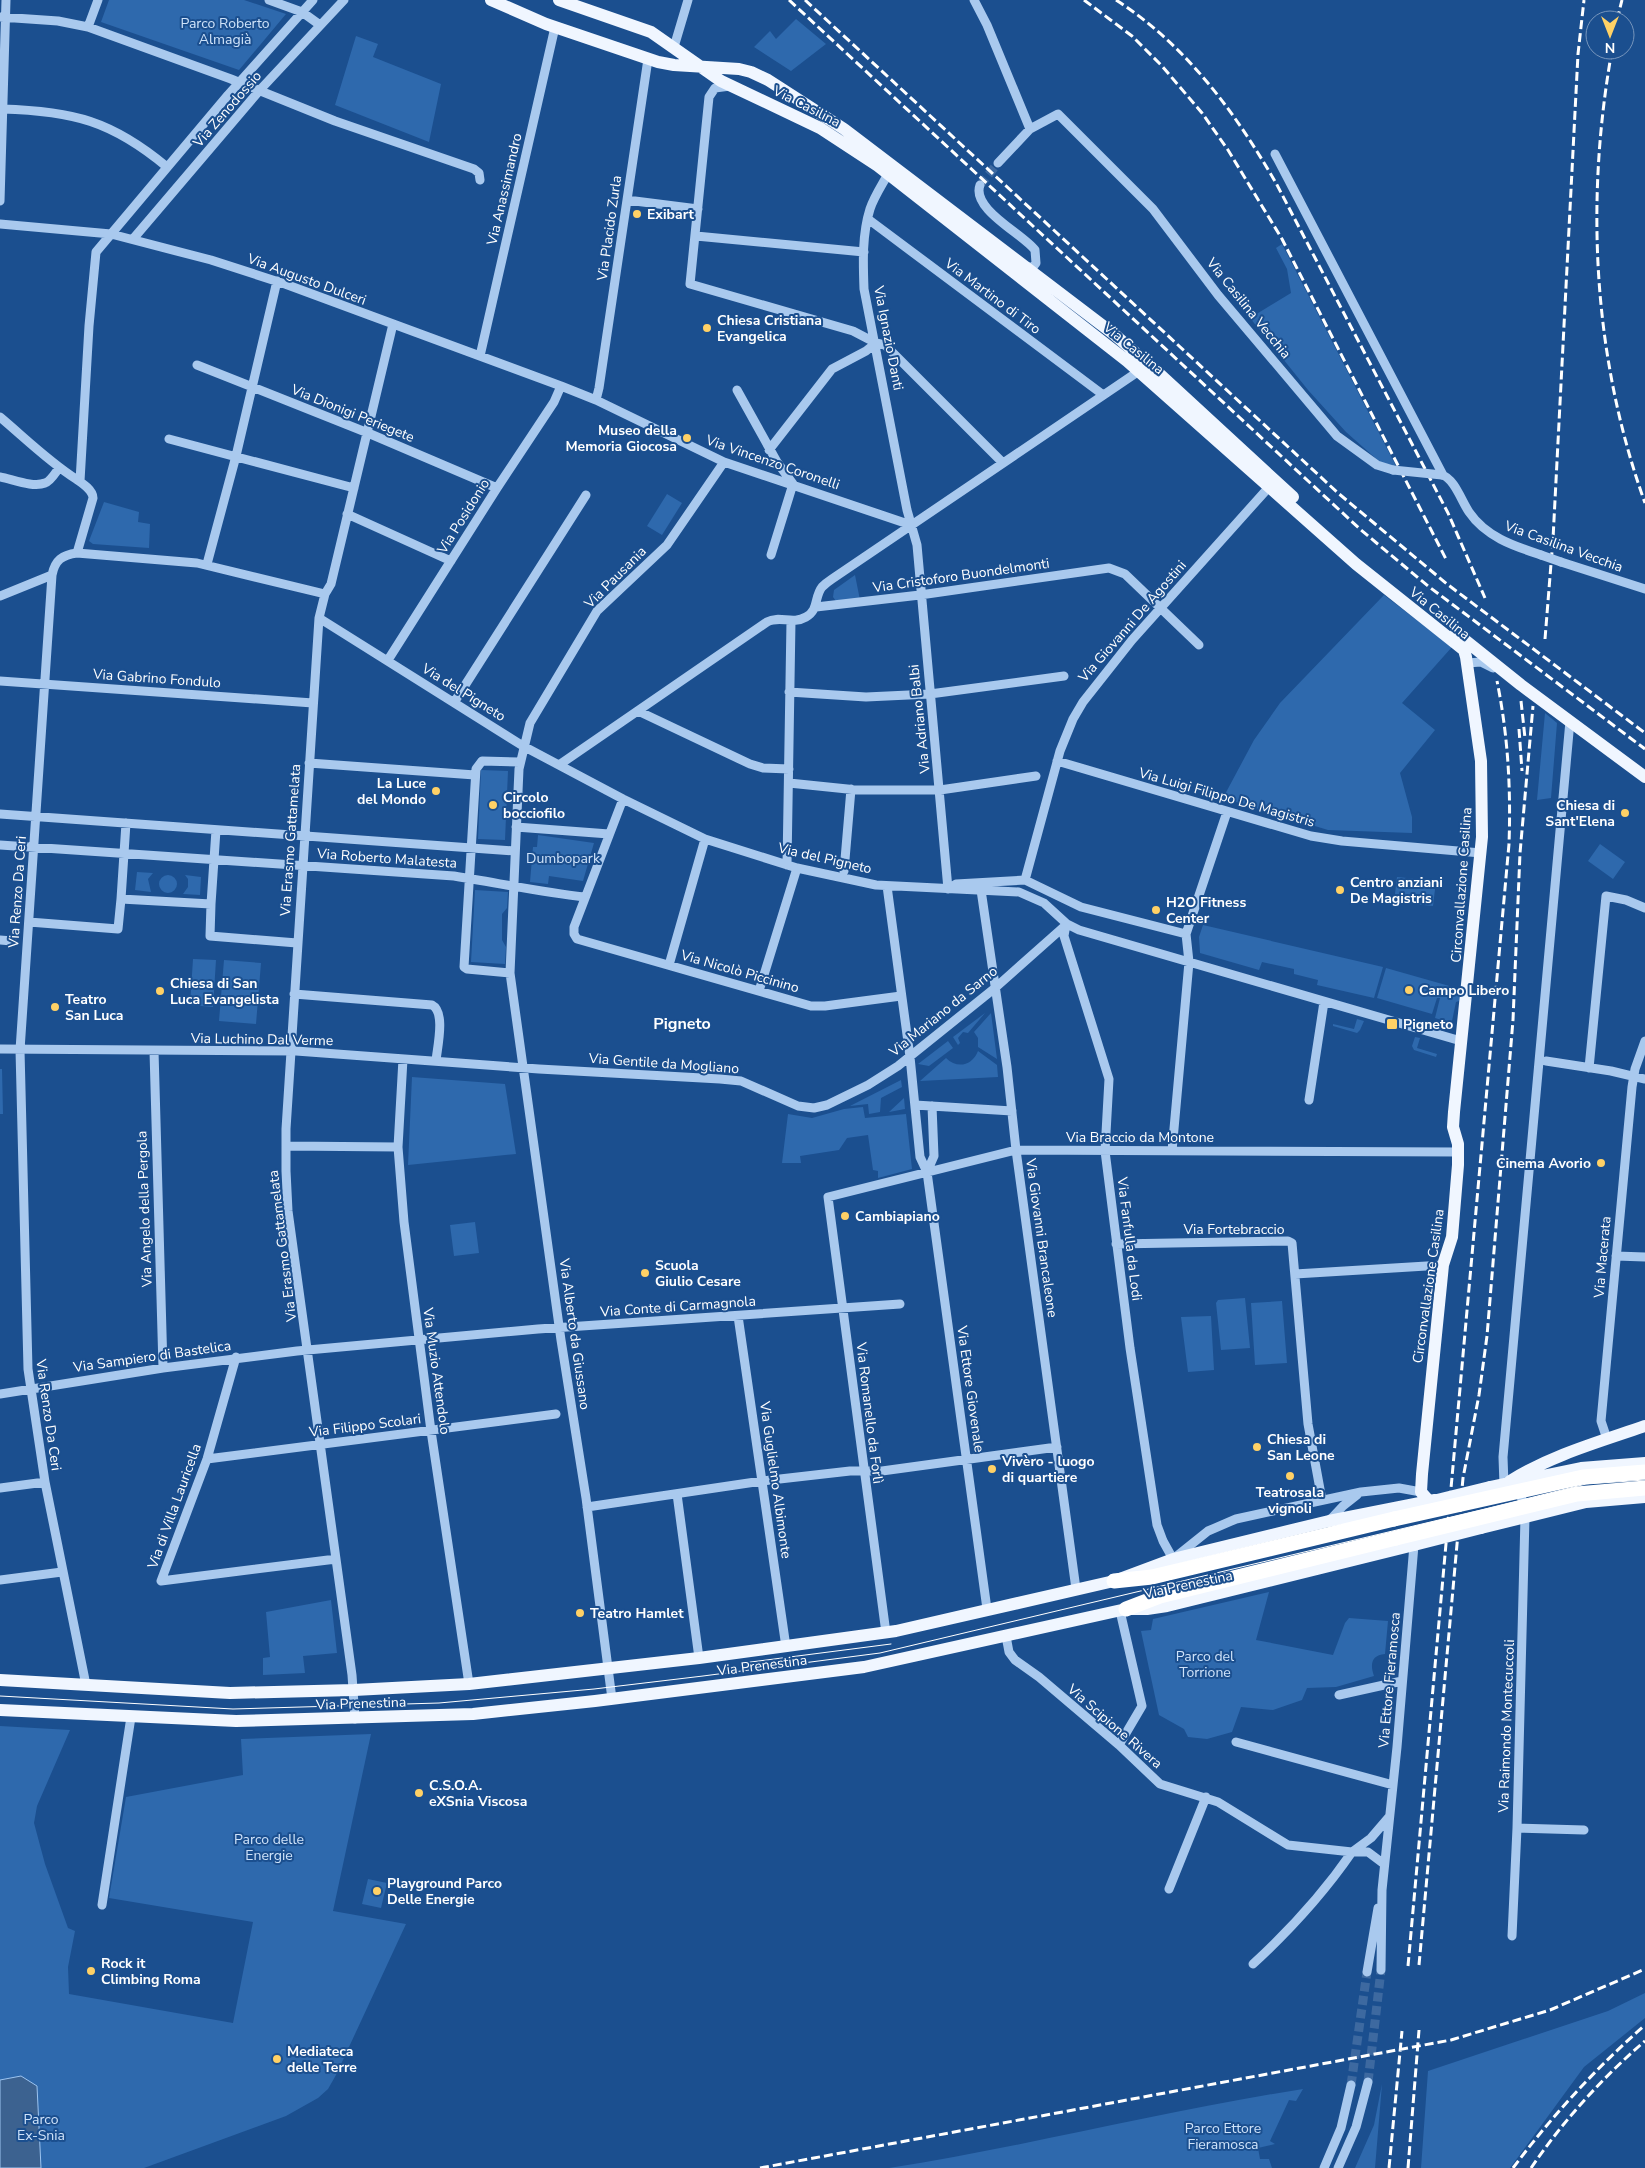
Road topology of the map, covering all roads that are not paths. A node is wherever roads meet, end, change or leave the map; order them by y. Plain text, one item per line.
1 (6, 0) edge
2 (98, 0) edge
3 (269, 0) edge
4 (313, 0) edge
5 (344, 0) edge
6 (491, 0) edge
7 (559, 0) edge
8 (688, 0) edge
9 (974, 0) edge
10 (302, 12) junction
11 (3, 17) edge
12 (320, 25) junction
13 (88, 27) junction
14 (555, 28) junction
15 (674, 47) junction
16 (648, 59) junction
17 (699, 66) junction
18 (239, 82) junction
19 (730, 86) junction
20 (259, 91) junction
21 (2, 109) junction
22 (1030, 129) junction
23 (1275, 154) dead end
24 (998, 163) tunnel mouth
25 (167, 167) junction
26 (888, 174) junction
27 (480, 180) dead end
28 (980, 185) dead end
29 (627, 200) junction
30 (0, 201) edge
31 (698, 209) junction
32 (868, 219) junction
33 (0, 224) edge
34 (111, 234) junction
35 (696, 236) junction
36 (133, 239) junction
37 (864, 252) junction
38 (1028, 267) junction
39 (277, 281) junction
40 (393, 324) junction
41 (876, 343) junction
42 (480, 356) junction
43 (198, 365) dead end
44 (1139, 371) junction
45 (561, 386) junction
46 (253, 387) junction
47 (737, 390) dead end
48 (1102, 394) junction
49 (596, 400) junction
50 (0, 417) edge
51 (368, 433) junction
52 (168, 439) dead end
53 (770, 450) junction
54 (236, 456) junction
55 (724, 462) junction
56 (1004, 463) junction
57 (59, 468) junction
58 (1443, 475) junction
59 (0, 477) edge
60 (80, 481) junction
61 (793, 484) junction
62 (1269, 487) junction
63 (354, 488) junction
64 (496, 488) junction
65 (586, 495) dead end
66 (347, 514) junction
67 (911, 525) junction
68 (77, 553) junction
69 (771, 555) dead end
70 (451, 561) junction
71 (207, 564) junction
72 (52, 575) junction
73 (1645, 589) edge
74 (325, 594) junction
75 (0, 596) edge
76 (920, 596) junction
77 (816, 606) junction
78 (1160, 609) junction
79 (319, 618) junction
80 (791, 621) junction
81 (1200, 644) dead end
82 (388, 660) junction
83 (1467, 663) junction
84 (1064, 676) dead end
85 (0, 681) edge
86 (45, 684) junction
87 (1521, 685) junction
88 (789, 692) junction
89 (930, 694) junction
90 (455, 701) junction
91 (313, 703) junction
92 (638, 711) junction
93 (1570, 721) junction
94 (523, 746) junction
95 (1057, 761) junction
96 (520, 762) junction
97 (309, 763) junction
98 (559, 765) junction
99 (789, 769) junction
100 (475, 776) junction
101 (1036, 776) dead end
102 (1645, 777) edge
103 (789, 783) junction
104 (851, 789) junction
105 (940, 790) junction
106 (623, 799) junction
107 (1227, 812) junction
108 (0, 814) edge
109 (35, 816) junction
110 (126, 823) junction
111 (516, 827) junction
112 (216, 830) junction
113 (609, 834) junction
114 (304, 836) junction
115 (705, 839) junction
116 (0, 845) edge
117 (34, 847) junction
118 (471, 848) junction
119 (515, 851) junction
120 (1481, 852) junction
121 (124, 853) junction
122 (214, 860) junction
123 (787, 865) junction
124 (302, 866) junction
125 (797, 868) junction
126 (844, 871) dead end
127 (470, 879) junction
128 (1025, 880) junction
129 (513, 886) junction
130 (887, 886) junction
131 (948, 889) junction
132 (980, 890) junction
133 (584, 897) junction
134 (121, 899) junction
135 (211, 904) junction
136 (1645, 908) edge
137 (28, 922) junction
138 (1067, 924) junction
139 (1186, 934) junction
140 (0, 940) edge
141 (12, 941) dead end
142 (297, 943) junction
143 (1189, 962) junction
144 (669, 965) junction
145 (510, 974) junction
146 (995, 988) junction
147 (759, 991) junction
148 (294, 994) junction
149 (901, 996) junction
150 (1324, 1002) junction
151 (1461, 1041) junction
152 (1645, 1041) edge
153 (0, 1050) edge
154 (20, 1050) junction
155 (154, 1051) junction
156 (290, 1052) junction
157 (910, 1057) junction
158 (403, 1059) junction
159 (436, 1061) junction
160 (1546, 1061) dead end
161 (523, 1067) junction
162 (1589, 1068) junction
163 (1633, 1076) junction
164 (1645, 1079) edge
165 (1309, 1100) dead end
166 (827, 1105) joint
167 (915, 1105) junction
168 (932, 1106) junction
169 (1012, 1111) junction
170 (286, 1146) junction
171 (398, 1147) junction
172 (1016, 1150) junction
173 (1105, 1151) junction
174 (1172, 1151) junction
175 (1459, 1152) junction
176 (927, 1172) junction
177 (828, 1197) joint
178 (1116, 1244) junction
179 (1616, 1256) junction
180 (1645, 1257) edge
181 (1444, 1265) junction
182 (1295, 1274) junction
183 (900, 1304) dead end
184 (843, 1307) junction
185 (738, 1316) junction
186 (560, 1327) junction
187 (419, 1340) junction
188 (308, 1350) junction
189 (236, 1357) junction
190 (163, 1368) junction
191 (30, 1388) junction
192 (0, 1394) edge
193 (556, 1414) dead end
194 (1645, 1426) edge
195 (431, 1431) junction
196 (1607, 1439) junction
197 (322, 1445) junction
198 (1057, 1447) junction
199 (1558, 1456) junction
200 (207, 1459) junction
201 (967, 1460) junction
202 (1645, 1463) edge
203 (1645, 1472) edge
204 (864, 1473) junction
205 (1549, 1475) junction
206 (762, 1481) junction
207 (45, 1482) junction
208 (1504, 1485) junction
209 (0, 1488) edge
210 (1645, 1488) edge
211 (1362, 1492) junction
212 (677, 1494) junction
213 (1645, 1497) edge
214 (1429, 1498) junction
215 (1322, 1500) junction
216 (587, 1507) junction
217 (1520, 1516) junction
218 (1329, 1521) junction
219 (1414, 1545) junction
220 (336, 1559) junction
221 (1173, 1559) junction
222 (62, 1572) junction
223 (0, 1580) edge
224 (1114, 1581) junction
225 (1076, 1589) junction
226 (987, 1609) junction
227 (1123, 1610) junction
228 (886, 1633) junction
229 (1006, 1636) junction
230 (786, 1647) junction
231 (699, 1658) junction
232 (608, 1669) junction
233 (0, 1680) edge
234 (1402, 1681) junction
235 (469, 1684) junction
236 (86, 1685) junction
237 (354, 1690) junction
238 (1339, 1695) dead end
239 (612, 1699) junction
240 (0, 1710) edge
241 (131, 1717) junction
242 (355, 1719) junction
243 (1236, 1742) dead end
244 (1119, 1746) junction
245 (1393, 1785) junction
246 (1206, 1797) junction
247 (1389, 1817) junction
248 (1517, 1828) junction
249 (1584, 1830) dead end
250 (1352, 1852) junction
251 (1384, 1864) junction
252 (1169, 1889) dead end
253 (1382, 1890) junction
254 (102, 1905) dead end
255 (1512, 1936) dead end
256 (1253, 1964) dead end
257 (1381, 1970) tunnel mouth
258 (1367, 1972) tunnel mouth
259 (1368, 2082) tunnel mouth
260 (1351, 2085) tunnel mouth
261 (1324, 2168) edge
262 (1338, 2168) edge

1 - 11 street
2 - 13 street
3 - 10 street
4 - 10 street, Via Zenodossio
5 - 12 street, Via Zenodossio
6 - 14 main road, Via Casilina
7 - 15 main road, Via Casilina
8 - 15 street
9 - 22 street
10 - 12 street
10 - 18 street, Via Zenodossio
11 - 13 street
11 - 21 street
12 - 20 street, Via Zenodossio
13 - 18 street
14 - 16 main road, Via Casilina
14 - 42 street, Via Anassimandro
15 - 17 main road, Via Casilina
16 - 17 main road, Via Casilina
16 - 29 street, Via Placido Zurla
17 - 19 main road, Via Casilina
17 - 38 main road, Via Casilina
18 - 20 street
18 - 25 street, Via Zenodossio
19 - 26 main road, Via Casilina
19 - 31 street
20 - 27 street
20 - 36 street, Via Zenodossio
21 - 25 street
21 - 30 street
22 - 24 street
22 - 58 street, Via Casilina Vecchia, bridge
23 - 58 street, Via Casilina Vecchia
25 - 34 street, Via Zenodossio
26 - 32 street, Via Ignazio Danti
26 - 44 main road, Via Casilina
28 - 38 street
29 - 31 street
29 - 49 street, Via Placido Zurla
31 - 35 street
32 - 37 street, Via Ignazio Danti
32 - 48 street, Via Martino di Tiro
33 - 34 street, Via Augusto Dulceri
34 - 36 street, Via Augusto Dulceri
34 - 60 street, Via Zenodossio
35 - 37 street
35 - 41 street
36 - 39 street, Via Augusto Dulceri
37 - 41 street, Via Ignazio Danti
38 - 87 main road, Via Casilina
39 - 40 street, Via Augusto Dulceri
39 - 46 street
40 - 42 street, Via Augusto Dulceri
40 - 51 street
41 - 53 street
41 - 56 street
41 - 67 street, Via Ignazio Danti
42 - 45 street, Via Augusto Dulceri
43 - 46 street, Via Dionigi Periegete
44 - 48 street
44 - 62 main road, Via Casilina
45 - 49 street, Via Augusto Dulceri
45 - 64 street, Via Posidonio
46 - 51 street, Via Dionigi Periegete
46 - 54 street
47 - 53 street
48 - 56 street
49 - 55 street, Via Vincenzo Coronelli
50 - 57 street
51 - 63 street
51 - 64 street, Via Dionigi Periegete
52 - 54 street
53 - 61 street
54 - 63 street
54 - 71 street
55 - 61 street, Via Vincenzo Coronelli
55 - 94 street, Via Pausania
56 - 67 street
57 - 59 street
57 - 60 street
58 - 73 street, Via Casilina Vecchia, bridge
60 - 68 street
61 - 67 street, Via Vincenzo Coronelli
61 - 69 street
62 - 78 street, Via Giovanni De Agostini
62 - 83 main road, Via Casilina
63 - 66 street
64 - 70 street, Via Posidonio
65 - 90 street
66 - 70 street
66 - 74 street
67 - 76 street, Via Adriano Balbi
67 - 77 street
68 - 71 street
68 - 72 street
70 - 82 street, Via Posidonio
71 - 74 street
72 - 75 street
72 - 86 street, Via Renzo Da Ceri
74 - 79 street
76 - 77 street, Via Cristoforo Buondelmonti
76 - 78 street, Via Cristoforo Buondelmonti
76 - 89 street, Via Adriano Balbi
77 - 80 street
78 - 81 street
78 - 95 street, Via Giovanni De Agostini
79 - 82 street, Via del Pigneto
79 - 91 street, Via Erasmo Gattamelata
80 - 88 street
80 - 92 street
82 - 90 street, Via del Pigneto
83 - 87 street, Via Casilina
83 - 120 main road, Circonvallazione Casilina
84 - 89 street
85 - 86 street, Via Gabrino Fondulo
86 - 91 street, Via Gabrino Fondulo
86 - 109 street, Via Renzo Da Ceri
87 - 93 main road, Via Casilina
88 - 89 street
88 - 99 street
89 - 105 street, Via Adriano Balbi
90 - 94 street, Via del Pigneto
91 - 97 street, Via Erasmo Gattamelata
92 - 98 street
92 - 99 street
93 - 102 main road, Via Casilina
93 - 208 street
94 - 96 street, Via Pausania
94 - 98 street, Via del Pigneto
95 - 107 street, Via Luigi Filippo De Magistris
95 - 128 street, Via Giovanni De Agostini
96 - 100 street
96 - 111 street, Via Pausania
97 - 100 street
97 - 114 street, Via Erasmo Gattamelata
98 - 106 street, Via del Pigneto
99 - 103 street
100 - 118 street
101 - 105 street
103 - 104 street
103 - 123 street
104 - 105 street
104 - 126 street
105 - 131 street, Via Adriano Balbi
106 - 113 street
106 - 115 street, Via del Pigneto
107 - 120 street, Via Luigi Filippo De Magistris
107 - 139 street
108 - 109 street, Via Roberto Malatesta
109 - 110 street, Via Roberto Malatesta
109 - 117 street, Via Renzo Da Ceri
110 - 112 street, Via Roberto Malatesta
110 - 121 street
111 - 113 street
111 - 119 street, Via Pausania
112 - 114 street, Via Roberto Malatesta
112 - 122 street
113 - 133 street
114 - 118 street, Via Roberto Malatesta
114 - 124 street, Via Erasmo Gattamelata
115 - 123 street, Via del Pigneto
115 - 144 street
116 - 117 street, Via Roberto Malatesta
117 - 121 street, Via Roberto Malatesta
117 - 137 street, Via Renzo Da Ceri
118 - 119 street, Via Roberto Malatesta
118 - 127 street
119 - 129 street, Via Alberto da Giussano
120 - 151 main road, Circonvallazione Casilina
121 - 122 street, Via Roberto Malatesta
121 - 134 street
122 - 124 street, Via Roberto Malatesta
122 - 135 street
123 - 125 street, Via del Pigneto
124 - 127 street, Via Roberto Malatesta
124 - 142 street, Via Erasmo Gattamelata
125 - 130 street, Via del Pigneto
125 - 147 street
127 - 129 street, Via Roberto Malatesta
127 - 145 street
128 - 131 street, Via del Pigneto
128 - 139 street, Via del Pigneto
129 - 133 street, Via Roberto Malatesta
129 - 145 street, Via Alberto da Giussano
130 - 131 street, Via del Pigneto
130 - 149 street, Via Ettore Giovenale
131 - 132 street, Via del Pigneto
132 - 138 street, Via del Pigneto
132 - 146 street, Via Giovanni Brancaleone
133 - 144 street, Via Nicolò Piccinino
134 - 135 street
134 - 137 street
135 - 142 street
136 - 162 street
137 - 154 street, Via Renzo Da Ceri
138 - 143 street, Via del Pigneto
138 - 146 street, Via Mariano da Sarno
138 - 173 street, Via Fanfulla da Lodi
139 - 143 street
140 - 141 street
142 - 148 street, Via Erasmo Gattamelata
143 - 150 street, Via del Pigneto
143 - 174 street
144 - 147 street, Via Nicolò Piccinino
145 - 161 street, Via Alberto da Giussano
146 - 157 street, Via Mariano da Sarno
146 - 169 street, Via Giovanni Brancaleone
147 - 149 street, Via Nicolò Piccinino
148 - 156 street, Via Erasmo Gattamelata
148 - 159 street
149 - 157 street, Via Ettore Giovenale
150 - 151 street, Via del Pigneto
150 - 165 street
151 - 175 main road, Circonvallazione Casilina
152 - 163 street, Via Macerata
153 - 154 street, Via Luchino Dal Verme
154 - 155 street, Via Luchino Dal Verme
154 - 191 street, Via Renzo Da Ceri
155 - 156 street, Via Luchino Dal Verme
155 - 190 street, Via Angelo della Pergola
156 - 158 street, Via Luchino Dal Verme
156 - 170 street, Via Erasmo Gattamelata
157 - 166 street, Via Mariano da Sarno
157 - 167 street, Via Ettore Giovenale
158 - 159 street, Via Luchino Dal Verme
158 - 171 street, Via Muzio Attendolo
159 - 161 street, Via Luchino Dal Verme
160 - 162 street
161 - 166 street, Via Gentile da Mogliano
161 - 186 street, Via Alberto da Giussano
162 - 163 street
163 - 164 street
163 - 179 street, Via Macerata
167 - 168 street
167 - 176 street, Via Ettore Giovenale
168 - 169 street
168 - 176 street, Via Ettore Giovenale
169 - 172 street, Via Giovanni Brancaleone
170 - 171 street
170 - 188 street, Via Erasmo Gattamelata
171 - 187 street, Via Muzio Attendolo
172 - 173 street, Via Braccio da Montone
172 - 176 street, Via Braccio da Montone
172 - 198 street, Via Giovanni Brancaleone
173 - 174 street, Via Braccio da Montone
173 - 178 street, Via Fanfulla da Lodi
174 - 175 street, Via Braccio da Montone
175 - 181 main road, Circonvallazione Casilina
176 - 177 street, Via Braccio da Montone
176 - 201 street, Via Ettore Giovenale
177 - 184 street, Via Romanello da Forlì
178 - 182 street, Via Fortebraccio
178 - 221 street, Via Fanfulla da Lodi
179 - 180 street
179 - 196 street, Via Macerata
181 - 182 street
181 - 214 main road, Circonvallazione Casilina
182 - 215 street, Via Fortebraccio
183 - 184 street, Via Conte di Carmagnola
184 - 185 street, Via Conte di Carmagnola
184 - 204 street, Via Romanello da Forlì
185 - 186 street, Via Conte di Carmagnola
185 - 206 street, Via Guglielmo Albimonte
186 - 187 street, Via Conte di Carmagnola
186 - 216 street, Via Alberto da Giussano
187 - 188 street, Via Conte di Carmagnola
187 - 195 street, Via Muzio Attendolo
188 - 189 street, Via Sampiero di Bastelica
188 - 197 street, Via Erasmo Gattamelata
189 - 190 street, Via Sampiero di Bastelica
189 - 200 street, Via di Villa Lauricella
190 - 191 street, Via Sampiero di Bastelica
191 - 192 street, Via Sampiero di Bastelica
191 - 207 street, Via Renzo Da Ceri
193 - 195 street, Via Filippo Scolari
194 - 196 main road
195 - 197 street, Via Filippo Scolari
195 - 235 street, Via Muzio Attendolo
196 - 199 main road
197 - 200 street, Via Filippo Scolari
197 - 220 street, Via Erasmo Gattamelata
198 - 201 street
198 - 225 street, Via Giovanni Brancaleone
199 - 205 main road
199 - 208 main road
200 - 220 street, Via di Villa Lauricella
201 - 204 street
201 - 226 street, Via Ettore Giovenale
202 - 205 main road, Via Prenestina
203 - 224 highway, bridge
204 - 206 street
204 - 228 street, Via Romanello da Forlì
205 - 208 main road, Via Prenestina
205 - 217 main road
206 - 212 street
206 - 230 street, Via Guglielmo Albimonte
207 - 209 street
207 - 222 street, Via Renzo Da Ceri
208 - 214 main road, Via Prenestina, bridge
208 - 217 street
210 - 227 highway, bridge
211 - 214 street, Via Prenestina
211 - 215 street, Via Prenestina
211 - 218 street
212 - 216 street
212 - 231 street
213 - 217 main road, Via Prenestina
214 - 218 main road, Via Prenestina
215 - 221 street, Via Prenestina
216 - 232 street, Via Alberto da Giussano
217 - 219 main road, Via Prenestina, bridge
217 - 248 street, Via Raimondo Montecuccoli
218 - 221 main road, Via Prenestina
219 - 227 main road, Via Prenestina
219 - 234 street, Via Ettore Fieramosca
220 - 237 street, Via Erasmo Gattamelata
221 - 224 main road, Via Prenestina
222 - 223 street
222 - 236 street, Via Renzo Da Ceri
224 - 225 main road, Via Prenestina
225 - 226 main road, Via Prenestina
226 - 228 main road, Via Prenestina
227 - 229 main road, Via Prenestina
227 - 244 street
228 - 230 main road, Via Prenestina
229 - 239 main road, Via Prenestina
229 - 244 street, Via Scipione Rivera
230 - 231 main road, Via Prenestina
231 - 232 main road, Via Prenestina
232 - 235 main road, Via Prenestina
232 - 239 street, Via Alberto da Giussano
233 - 236 main road, Via Prenestina
234 - 238 street
234 - 245 street, Via Ettore Fieramosca
235 - 237 main road, Via Prenestina
236 - 237 main road, Via Prenestina
237 - 242 street, Via Erasmo Gattamelata
239 - 242 main road, Via Prenestina
240 - 241 main road, Via Prenestina
241 - 242 main road, Via Prenestina
241 - 254 street
243 - 245 street
244 - 246 street, Via Scipione Rivera
245 - 247 street, Via Ettore Fieramosca
246 - 250 street, Via Scipione Rivera
246 - 252 street
247 - 250 street
247 - 251 street, Via Ettore Fieramosca
248 - 249 street
248 - 255 street, Via Raimondo Montecuccoli
250 - 251 street
250 - 256 street
251 - 253 street, Via Ettore Fieramosca
253 - 257 street, Via Ettore Fieramosca
253 - 258 street, Via Ettore Fieramosca
259 - 262 street
260 - 261 street

